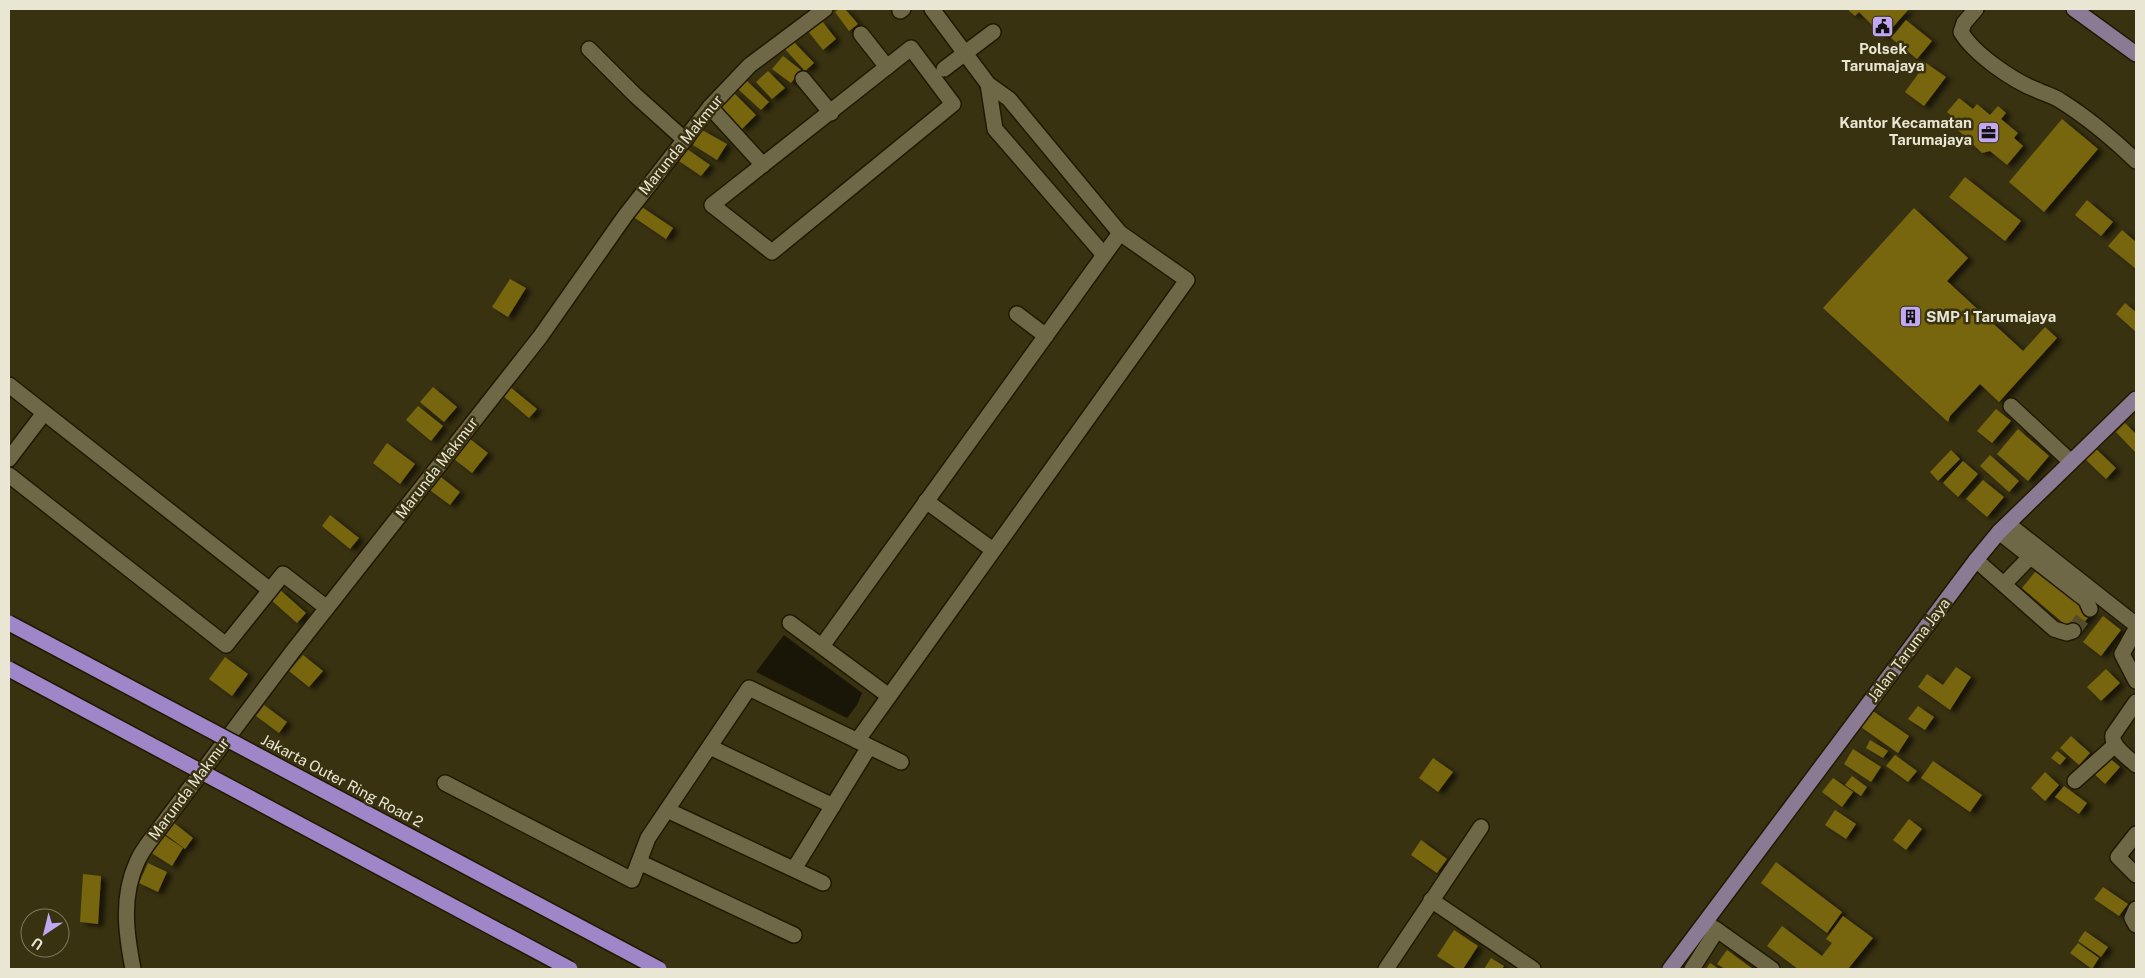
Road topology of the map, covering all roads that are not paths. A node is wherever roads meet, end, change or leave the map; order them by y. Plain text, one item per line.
1 (825, 9) edge
2 (932, 9) edge
3 (1976, 9) edge
4 (2074, 9) edge
5 (993, 32) dead end
6 (861, 34) dead end
7 (589, 49) dead end
8 (965, 54) junction
9 (2136, 54) edge
10 (888, 67) junction
11 (944, 69) dead end
12 (803, 79) dead end
13 (988, 84) junction
14 (710, 107) junction
15 (831, 113) junction
16 (685, 140) junction
17 (2136, 159) edge
18 (763, 165) junction
19 (1120, 233) junction
20 (1104, 255) junction
21 (1017, 314) dead end
22 (1046, 336) junction
23 (9, 385) edge
24 (2136, 399) edge
25 (2010, 406) dead end
26 (44, 413) junction
27 (9, 459) edge
28 (2071, 462) junction
29 (9, 475) edge
30 (926, 502) junction
31 (2004, 528) junction
32 (993, 550) junction
33 (2031, 556) junction
34 (1976, 560) junction
35 (2004, 584) junction
36 (270, 590) junction
37 (327, 608) junction
38 (2090, 609) dead end
39 (9, 623) edge
40 (790, 623) dead end
41 (2073, 631) dead end
42 (822, 646) junction
43 (9, 669) edge
44 (2136, 681) edge
45 (889, 696) junction
46 (2136, 702) edge
47 (863, 744) junction
48 (2115, 745) junction
49 (710, 746) junction
50 (901, 762) dead end
51 (2136, 765) edge
52 (2076, 781) dead end
53 (446, 783) dead end
54 (832, 806) junction
55 (667, 810) junction
56 (1481, 827) dead end
57 (2136, 834) edge
58 (639, 862) junction
59 (794, 869) junction
60 (2136, 875) edge
61 (822, 883) dead end
62 (1431, 900) junction
63 (2136, 910) edge
64 (1712, 926) junction
65 (2136, 926) edge
66 (794, 935) dead end
67 (133, 969) edge
68 (570, 969) edge
69 (659, 969) edge
70 (1386, 969) edge
71 (1533, 969) edge
72 (1670, 969) edge
73 (1692, 969) edge
74 (1772, 969) edge

1 - 14 street, Marunda Makmur
2 - 8 street
3 - 17 street
4 - 9 main road
5 - 8 street
6 - 10 street
7 - 16 street
8 - 11 street
8 - 13 street
10 - 15 street
10 - 18 street
12 - 15 street
13 - 19 street
13 - 20 street
14 - 16 street, Marunda Makmur
14 - 18 street
15 - 18 street
16 - 37 street, Marunda Makmur
19 - 20 street
19 - 32 street
20 - 22 street
21 - 22 street
22 - 30 street
23 - 26 street
24 - 28 main road, Jalan Taruma Jaya
25 - 28 street
26 - 27 street
26 - 36 street
28 - 31 main road, Jalan Taruma Jaya
29 - 36 street
30 - 32 street
30 - 42 street
31 - 33 street
31 - 34 main road, Jalan Taruma Jaya
31 - 44 street
32 - 45 street
33 - 35 street
33 - 38 street
34 - 35 street
34 - 64 main road, Jalan Taruma Jaya
35 - 41 street
36 - 37 street
37 - 67 street, Marunda Makmur
39 - 69 highway, Jakarta Outer Ring Road 2, bridge
40 - 42 street
42 - 45 street
43 - 68 highway, bridge
45 - 47 street
46 - 48 street
47 - 49 street
47 - 50 street
47 - 54 street
48 - 51 street
48 - 52 street
49 - 54 street
49 - 55 street
53 - 58 street
54 - 59 street
55 - 58 street
55 - 59 street
56 - 62 street
57 - 60 street
58 - 66 street
59 - 61 street
62 - 70 street
62 - 71 street
63 - 65 street
64 - 72 main road, Jalan Taruma Jaya
64 - 73 street, Jalan Taruma Jaya
64 - 74 street

